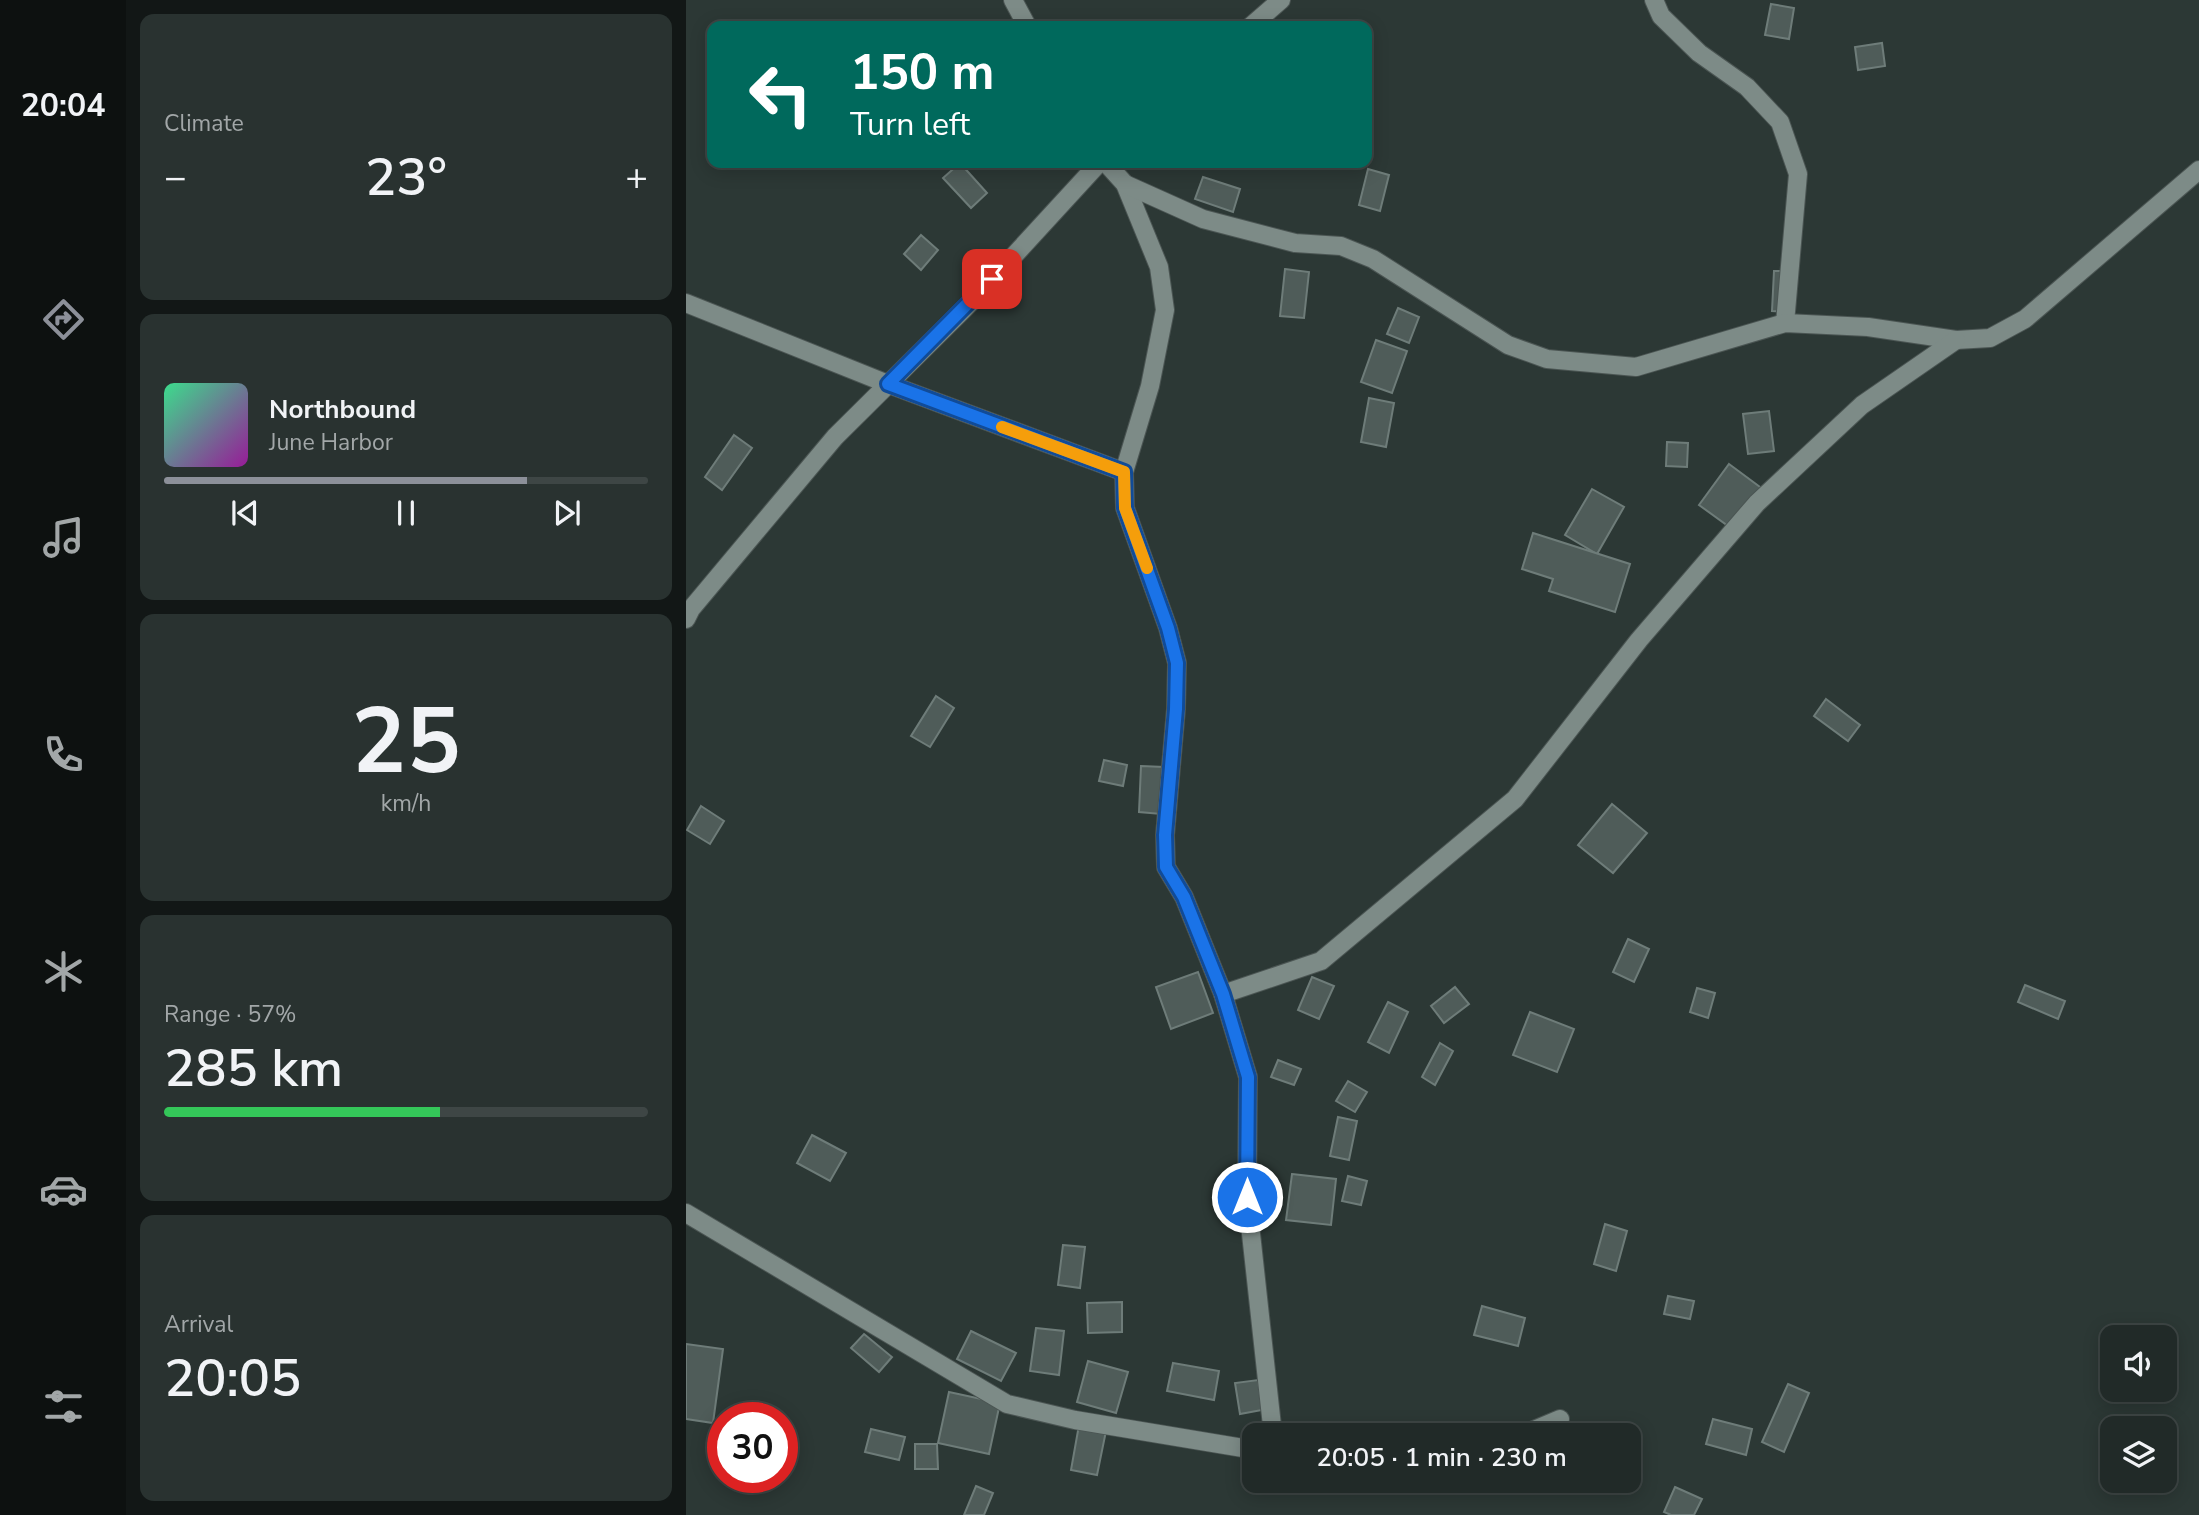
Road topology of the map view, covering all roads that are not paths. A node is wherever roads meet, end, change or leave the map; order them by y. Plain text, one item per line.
1 (1013, 0) edge
2 (1281, 0) edge
3 (1654, 0) edge
4 (1024, 21) edge
5 (1257, 21) edge
6 (1094, 168) edge
7 (1111, 168) edge
8 (2199, 170) edge
9 (1125, 184) junction
10 (686, 303) edge
11 (1785, 323) junction
12 (1956, 340) junction
13 (888, 384) junction
14 (1124, 472) junction
15 (686, 619) edge
16 (1223, 994) junction
17 (686, 1213) edge
18 (1560, 1419) dead end
19 (1272, 1423) edge
20 (1550, 1423) edge
21 (1242, 1448) edge

1 - 4 street
2 - 5 street
3 - 11 street
6 - 13 street
7 - 9 street
8 - 12 street
9 - 11 street
9 - 14 street
10 - 13 street
11 - 12 street
12 - 16 street
13 - 14 street
13 - 15 street
14 - 16 street
16 - 19 street
17 - 21 street
18 - 20 street

